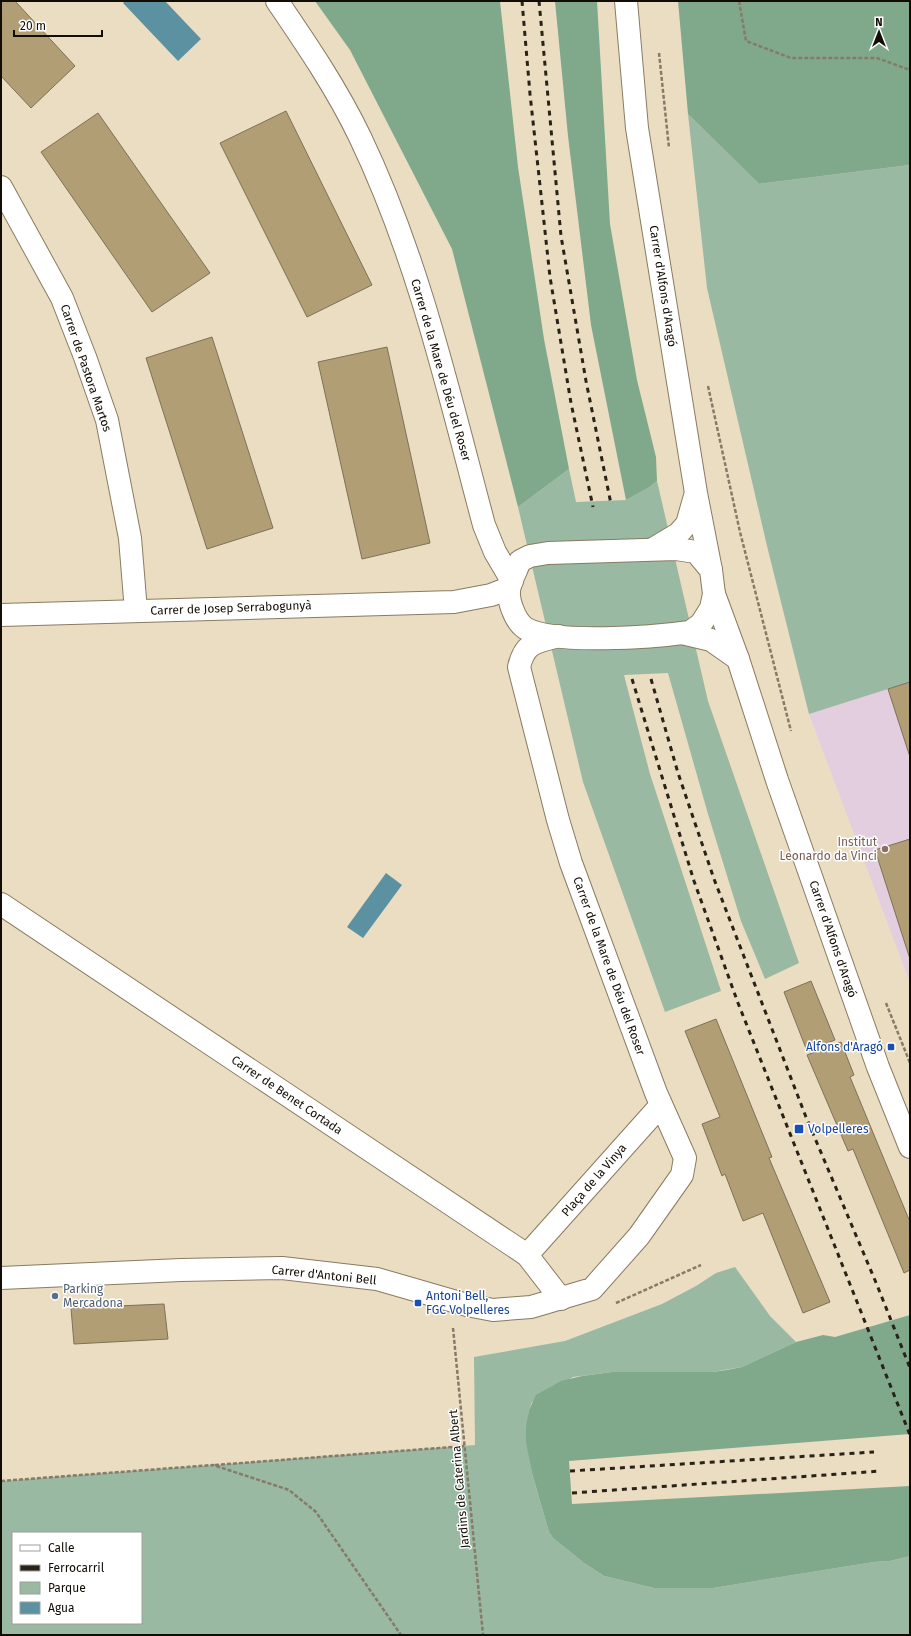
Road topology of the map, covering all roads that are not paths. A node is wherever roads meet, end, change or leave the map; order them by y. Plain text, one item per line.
1 (277, 1) edge
2 (626, 1) edge
3 (1, 187) edge
4 (696, 493) junction
5 (653, 550) junction
6 (496, 552) junction
7 (520, 561) junction
8 (711, 570) junction
9 (511, 584) junction
10 (714, 594) junction
11 (461, 601) junction
12 (136, 611) junction
13 (1, 615) edge
14 (514, 615) junction
15 (682, 633) junction
16 (559, 636) junction
17 (738, 659) junction
18 (1, 904) edge
19 (661, 1105) junction
20 (910, 1147) edge
21 (528, 1256) junction
22 (1, 1278) edge
23 (592, 1289) joint
24 (561, 1299) junction

1 - 6 street, Carrer de la Mare de Déu del Roser
2 - 4 street, Carrer d'Alfons d'Aragó
3 - 12 street, Carrer de Pastora Martos
4 - 5 street
4 - 8 street, Carrer d'Alfons d'Aragó
5 - 7 street
5 - 8 street
6 - 7 street
6 - 9 street, Carrer de la Mare de Déu del Roser
7 - 9 street
8 - 10 street, Carrer d'Alfons d'Aragó
9 - 11 street, Carrer de Josep Serrabogunyà
9 - 14 street
10 - 15 street
10 - 17 street, Carrer d'Alfons d'Aragó
11 - 12 street, Carrer de Josep Serrabogunyà
11 - 14 street, Carrer de Josep Serrabogunyà
12 - 13 street, Carrer de Josep Serrabogunyà
14 - 16 street, Carrer de Josep Serrabogunyà
15 - 16 street
15 - 17 street
16 - 19 street, Carrer de la Mare de Déu del Roser
17 - 20 street, Carrer d'Alfons d'Aragó
18 - 21 street, Carrer de Benet Cortada
19 - 21 street, Plaça de la Vinya
19 - 23 street, Carrer de la Mare de Déu del Roser
21 - 24 street, Carrer de Benet Cortada
22 - 24 street, Carrer d'Antoni Bell
23 - 24 street, Carrer d'Antoni Bell

